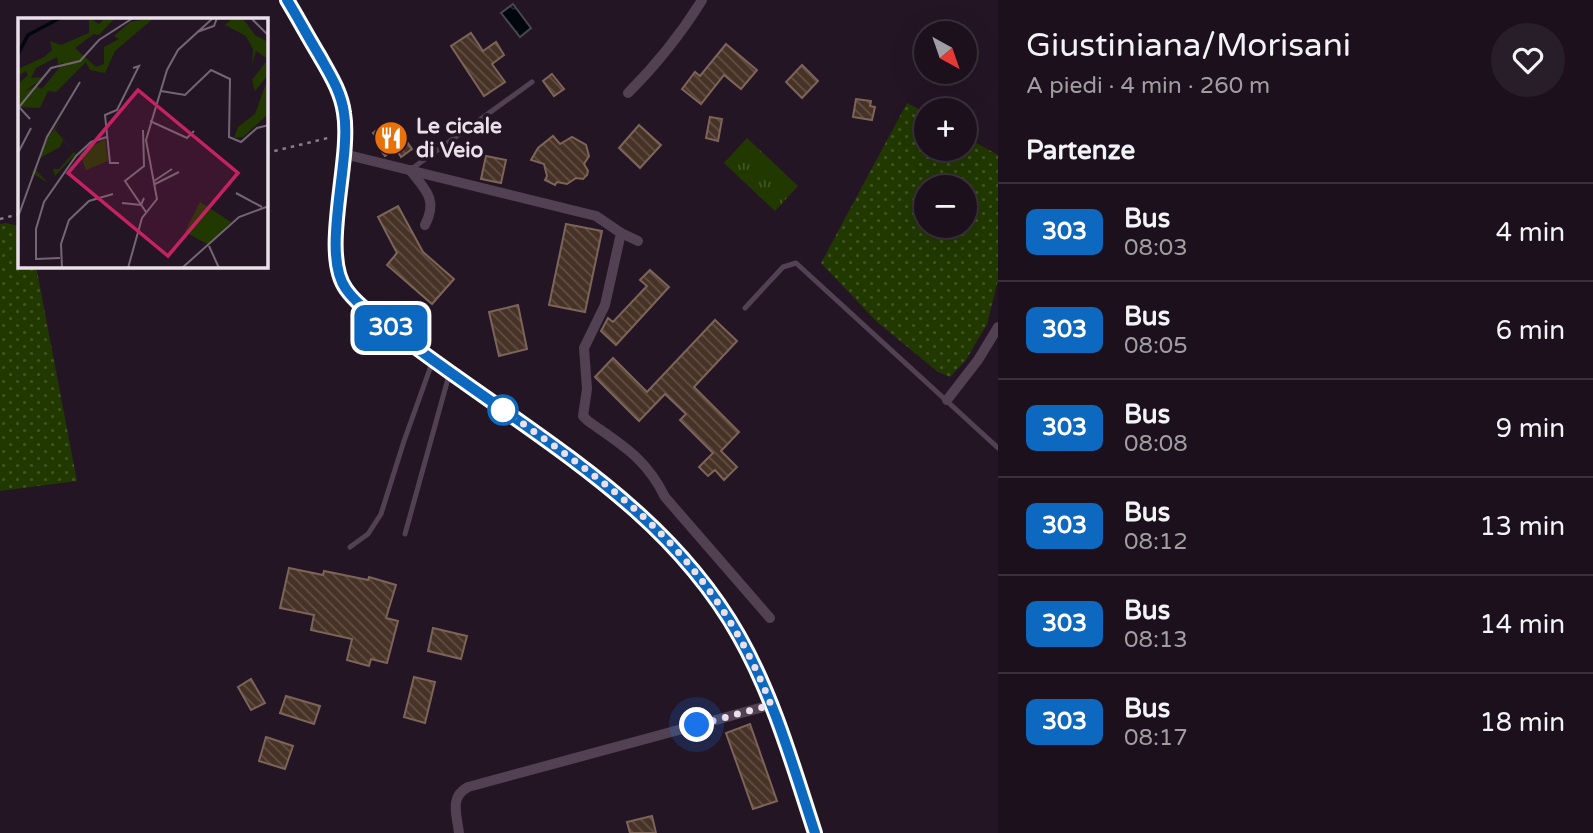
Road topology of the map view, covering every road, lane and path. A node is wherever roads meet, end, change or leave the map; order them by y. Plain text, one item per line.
1 (287, 0) edge
2 (702, 0) edge
3 (532, 82) dead end
4 (628, 93) dead end
5 (345, 134) junction
6 (268, 153) edge
7 (344, 154) junction
8 (410, 170) junction
9 (18, 214) edge
10 (0, 219) edge
11 (425, 225) dead end
12 (621, 233) junction
13 (638, 241) dead end
14 (745, 308) dead end
15 (998, 327) edge
16 (433, 360) junction
17 (449, 372) junction
18 (947, 400) junction
19 (998, 448) edge
20 (405, 534) dead end
21 (350, 547) dead end
22 (770, 618) dead end
23 (771, 705) junction
24 (459, 833) edge
25 (815, 833) edge

1 - 5 street
2 - 4 street
3 - 8 lane
5 - 6 path
5 - 7 street
7 - 8 street
7 - 16 street
8 - 11 street
8 - 12 street
9 - 10 path
12 - 13 street
12 - 22 street
14 - 18 lane
15 - 18 street
16 - 17 street
16 - 21 lane
17 - 20 lane
17 - 23 street
18 - 19 lane
23 - 24 street
23 - 25 street

